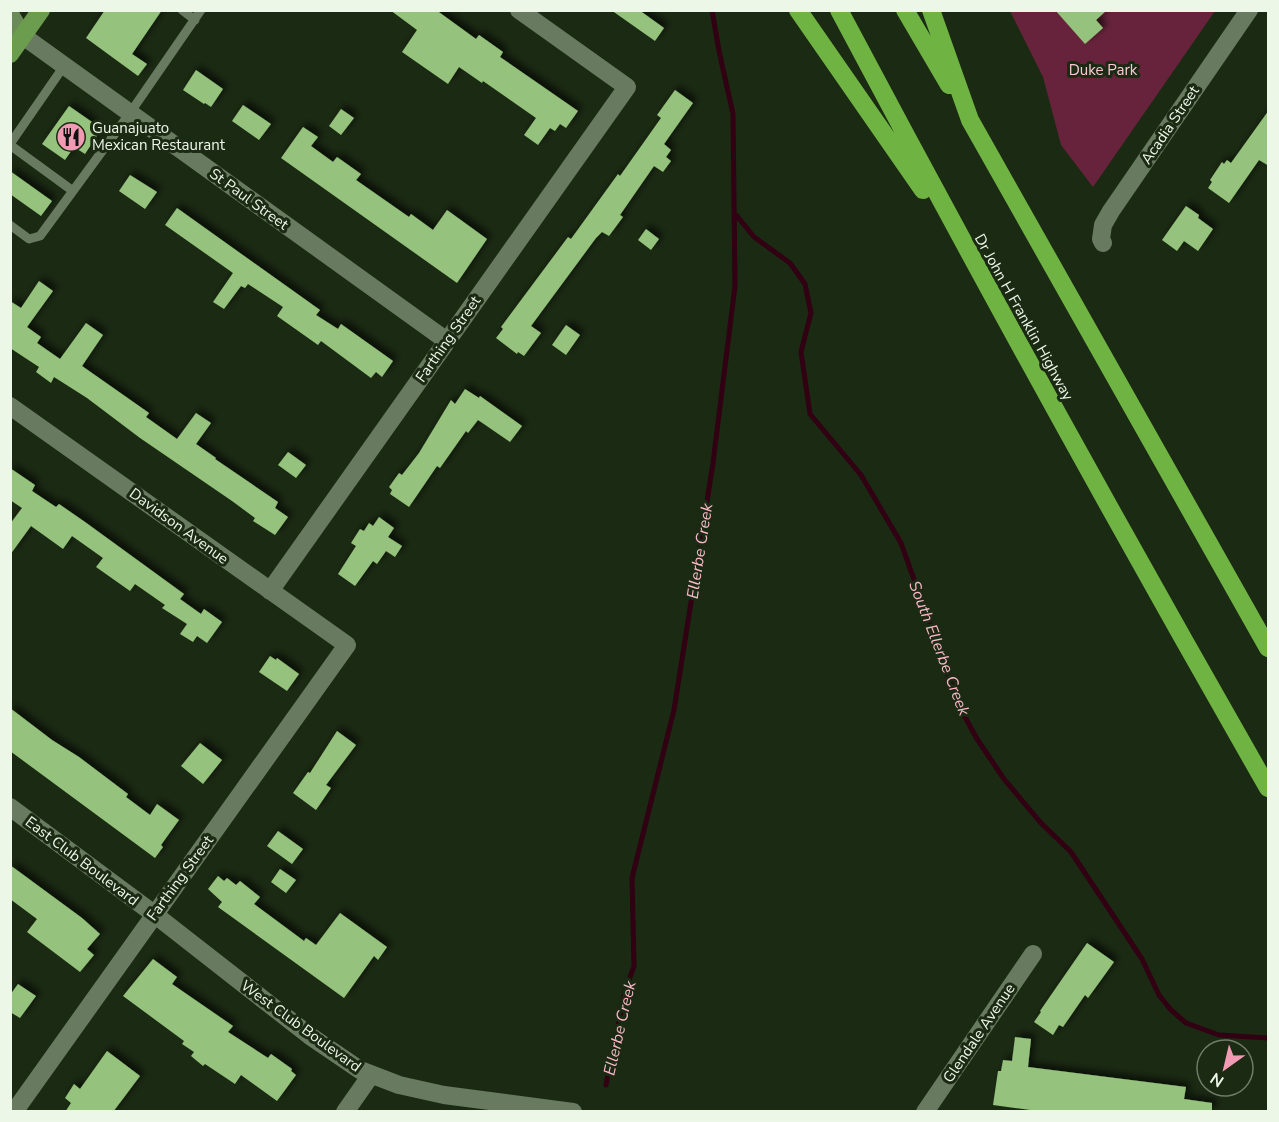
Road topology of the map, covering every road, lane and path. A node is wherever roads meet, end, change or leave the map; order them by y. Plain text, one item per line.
1 (41, 10) edge
2 (182, 10) edge
3 (201, 10) edge
4 (519, 10) edge
5 (798, 10) edge
6 (838, 10) edge
7 (905, 10) edge
8 (931, 10) edge
9 (1249, 10) edge
10 (10, 14) edge
11 (195, 20) junction
12 (23, 36) junction
13 (10, 54) edge
14 (64, 66) junction
15 (130, 113) junction
16 (970, 120) junction
17 (10, 145) edge
18 (73, 191) junction
19 (10, 225) edge
20 (1103, 243) dead end
21 (973, 263) junction
22 (447, 341) junction
23 (10, 406) edge
24 (270, 591) junction
25 (347, 645) joint
26 (1269, 648) edge
27 (1269, 788) edge
28 (10, 807) edge
29 (154, 914) junction
30 (1033, 954) dead end
31 (371, 1075) junction
32 (14, 1112) edge
33 (345, 1112) edge
34 (573, 1112) edge
35 (925, 1112) edge

1 - 12 main road
2 - 11 lane
3 - 11 lane
4 - 22 street, Farthing Street
5 - 21 highway
6 - 21 highway, Dr John H Franklin Highway
7 - 16 highway
8 - 16 highway
9 - 20 street, Acadia Street
10 - 12 main road
11 - 15 lane
12 - 13 main road
12 - 14 street, St Paul Street
14 - 15 street, St Paul Street
14 - 17 lane
15 - 18 lane
15 - 22 street, St Paul Street
16 - 26 highway
17 - 18 lane
18 - 19 lane
21 - 27 highway, Dr John H Franklin Highway
22 - 24 street, Farthing Street
23 - 24 street, Davidson Avenue
24 - 25 street, Davidson Avenue
25 - 29 street, Farthing Street
28 - 29 street, East Club Boulevard
29 - 31 street, West Club Boulevard
29 - 32 street, Farthing Street
30 - 35 street, Glendale Avenue
31 - 33 street
31 - 34 street, West Club Boulevard

